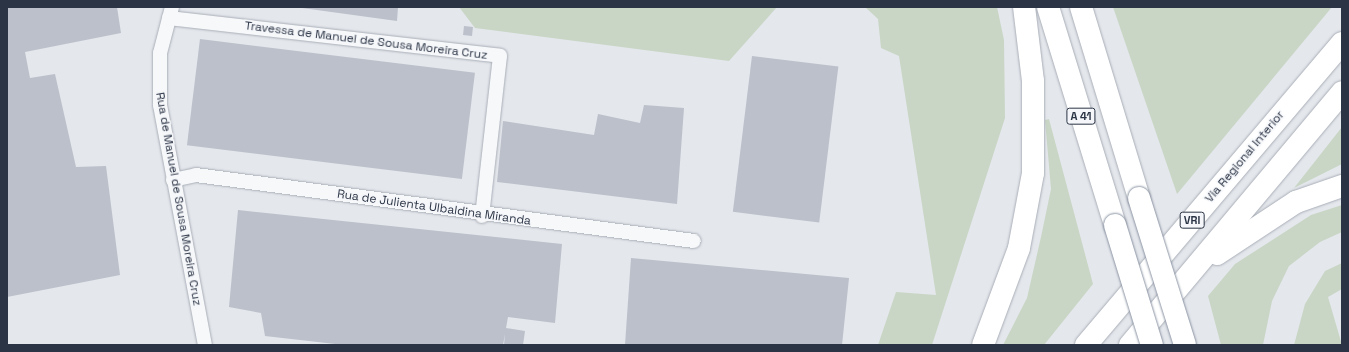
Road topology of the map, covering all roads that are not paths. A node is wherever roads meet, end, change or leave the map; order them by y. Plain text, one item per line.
1 (1024, 7) edge
2 (1048, 7) edge
3 (1081, 7) edge
4 (171, 12) edge
5 (1342, 43) edge
6 (1342, 92) edge
7 (174, 180) junction
8 (1342, 186) edge
9 (482, 216) junction
10 (694, 242) dead end
11 (1191, 272) junction
12 (205, 345) edge
13 (984, 345) edge
14 (1086, 345) edge
15 (1130, 345) edge
16 (1152, 345) edge
17 (1185, 345) edge

1 - 13 highway
2 - 16 highway, A 41, bridge
3 - 17 highway, A 41, bridge
4 - 7 street, Rua de Manuel de Sousa Moreira Cruz
4 - 9 street, Travessa de Manuel de Sousa Moreira Cruz
5 - 14 highway, Via Regional Interior / VRI
6 - 11 highway
7 - 9 street, Rua de Julienta Ulbaldina Miranda
7 - 12 street, Rua de Manuel de Sousa Moreira Cruz
8 - 11 highway
9 - 10 street, Rua de Julienta Ulbaldina Miranda
11 - 15 highway

